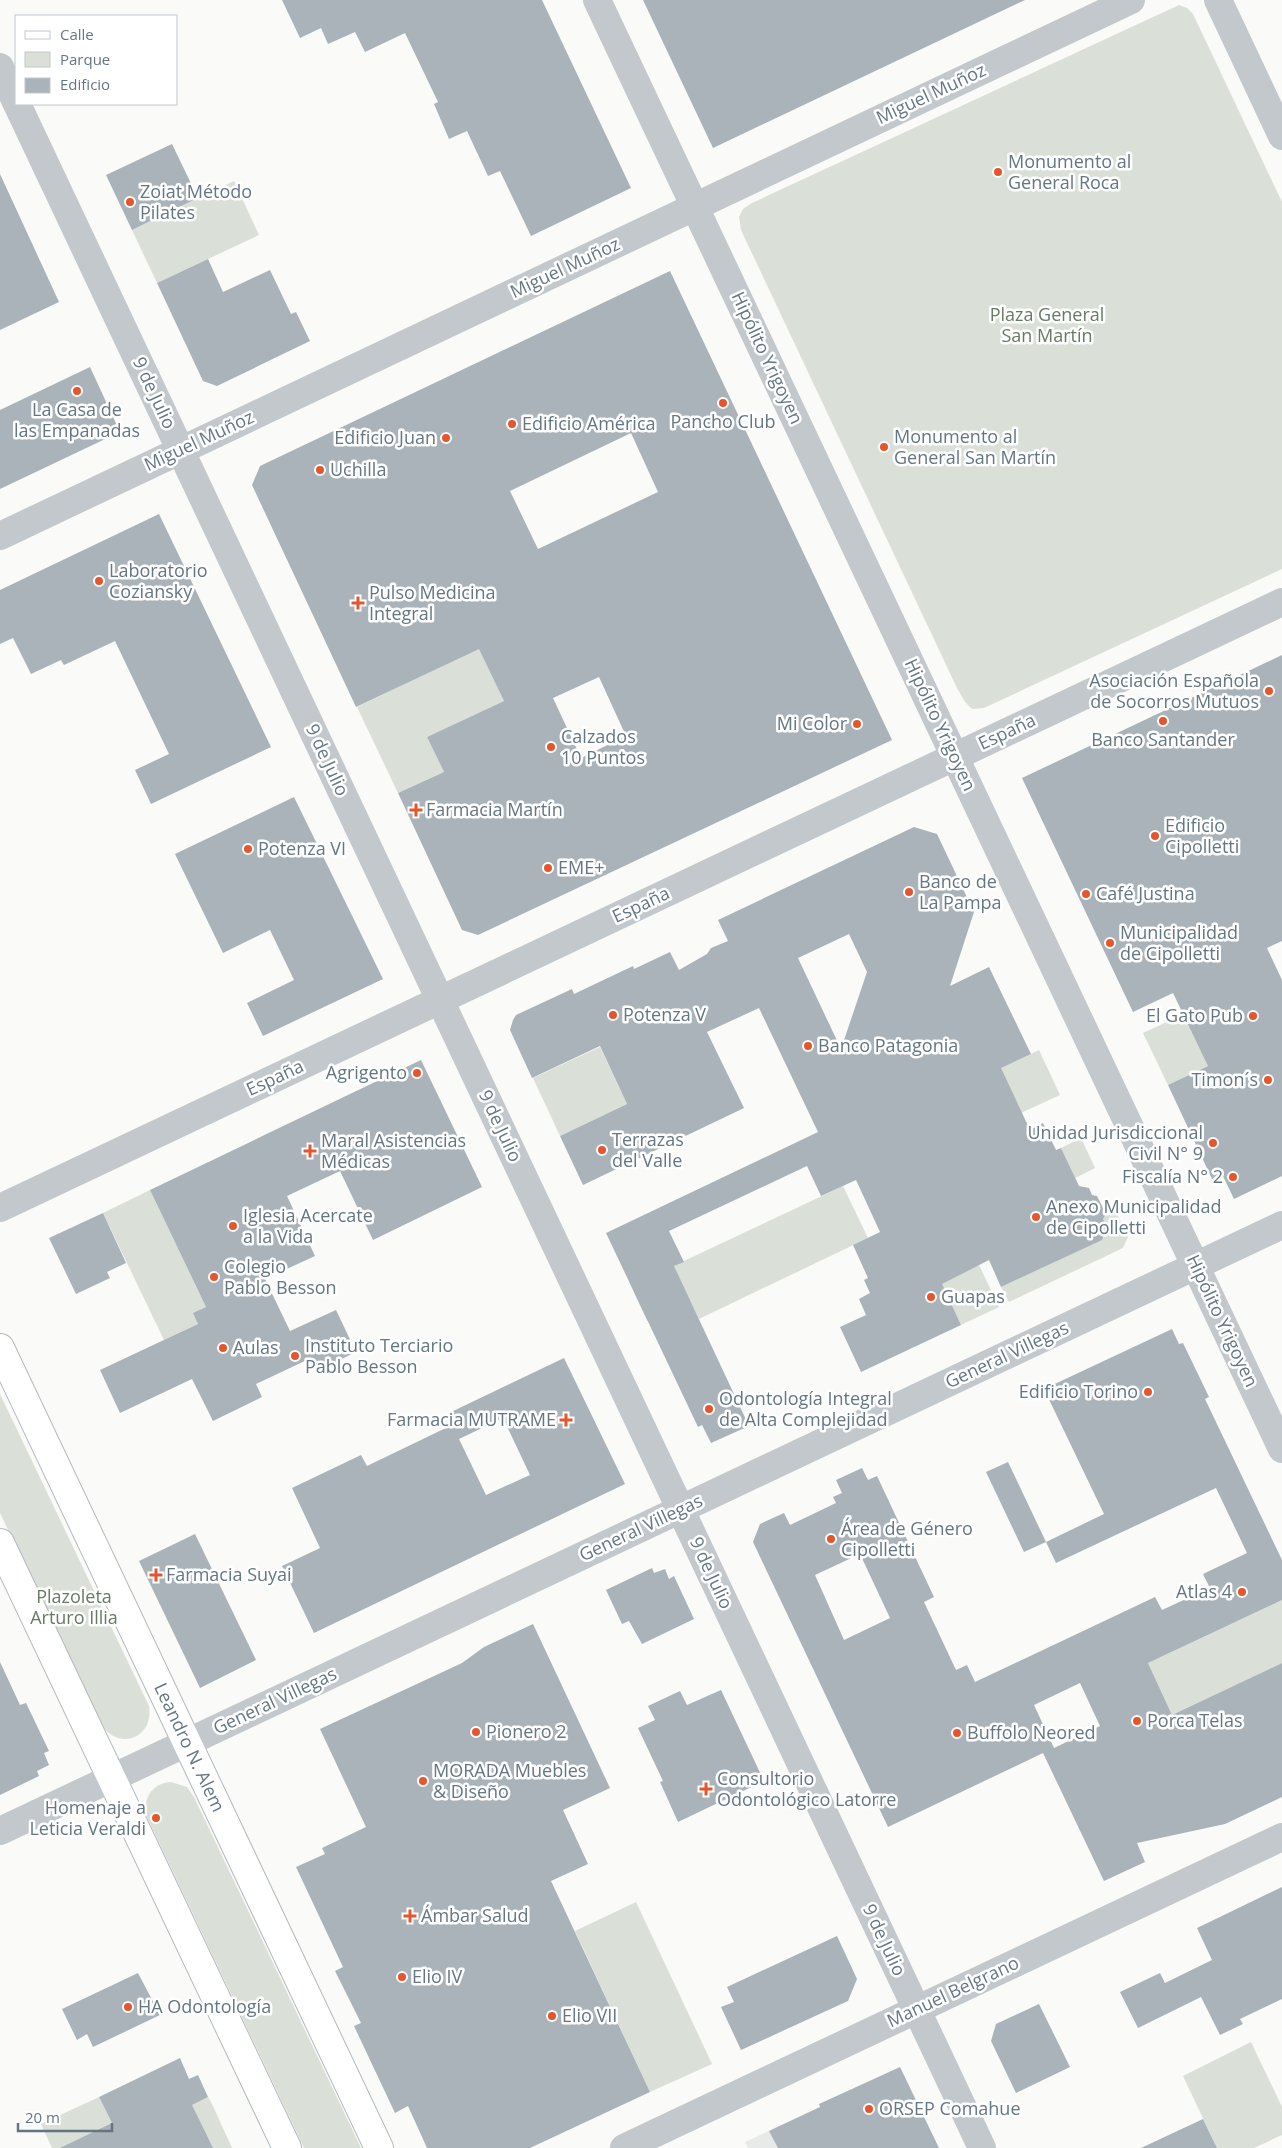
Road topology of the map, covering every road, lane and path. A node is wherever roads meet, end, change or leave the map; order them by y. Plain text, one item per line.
1 (597, 0) edge
2 (1131, 0) edge
3 (1218, 0) edge
4 (0, 67) edge
5 (15, 99) edge
6 (18, 105) edge
7 (1282, 136) edge
8 (695, 206) junction
9 (181, 450) junction
10 (0, 536) edge
11 (1282, 602) edge
12 (955, 757) junction
13 (440, 1000) junction
14 (0, 1208) edge
15 (1282, 1225) edge
16 (1196, 1266) junction
17 (0, 1348) edge
18 (1282, 1449) edge
19 (681, 1509) junction
20 (0, 1543) edge
21 (187, 1742) junction
22 (111, 1778) junction
23 (0, 1831) edge
24 (1282, 1837) edge
25 (917, 2010) junction
26 (287, 2148) edge
27 (379, 2148) edge
28 (624, 2148) edge
29 (982, 2148) edge

1 - 8 street, Hipólito Yrigoyen
2 - 8 street, Miguel Muñoz
3 - 7 street
4 - 5 street, 9 de Julio
6 - 9 street, 9 de Julio
8 - 9 street, Miguel Muñoz
8 - 12 street, Hipólito Yrigoyen
9 - 10 street, Miguel Muñoz
9 - 13 street, 9 de Julio
11 - 12 street, España
12 - 13 street, España
12 - 16 street, Hipólito Yrigoyen
13 - 14 street, España
13 - 19 street, 9 de Julio
15 - 16 street, General Villegas
16 - 18 street, Hipólito Yrigoyen
16 - 19 street, General Villegas
17 - 21 main road, Leandro N. Alem
19 - 21 street, General Villegas
19 - 25 street, 9 de Julio
20 - 22 main road
21 - 22 street, General Villegas
21 - 27 main road, Leandro N. Alem
22 - 23 street, General Villegas
22 - 26 main road
24 - 25 street, Manuel Belgrano
25 - 28 street, Manuel Belgrano
25 - 29 street, 9 de Julio

